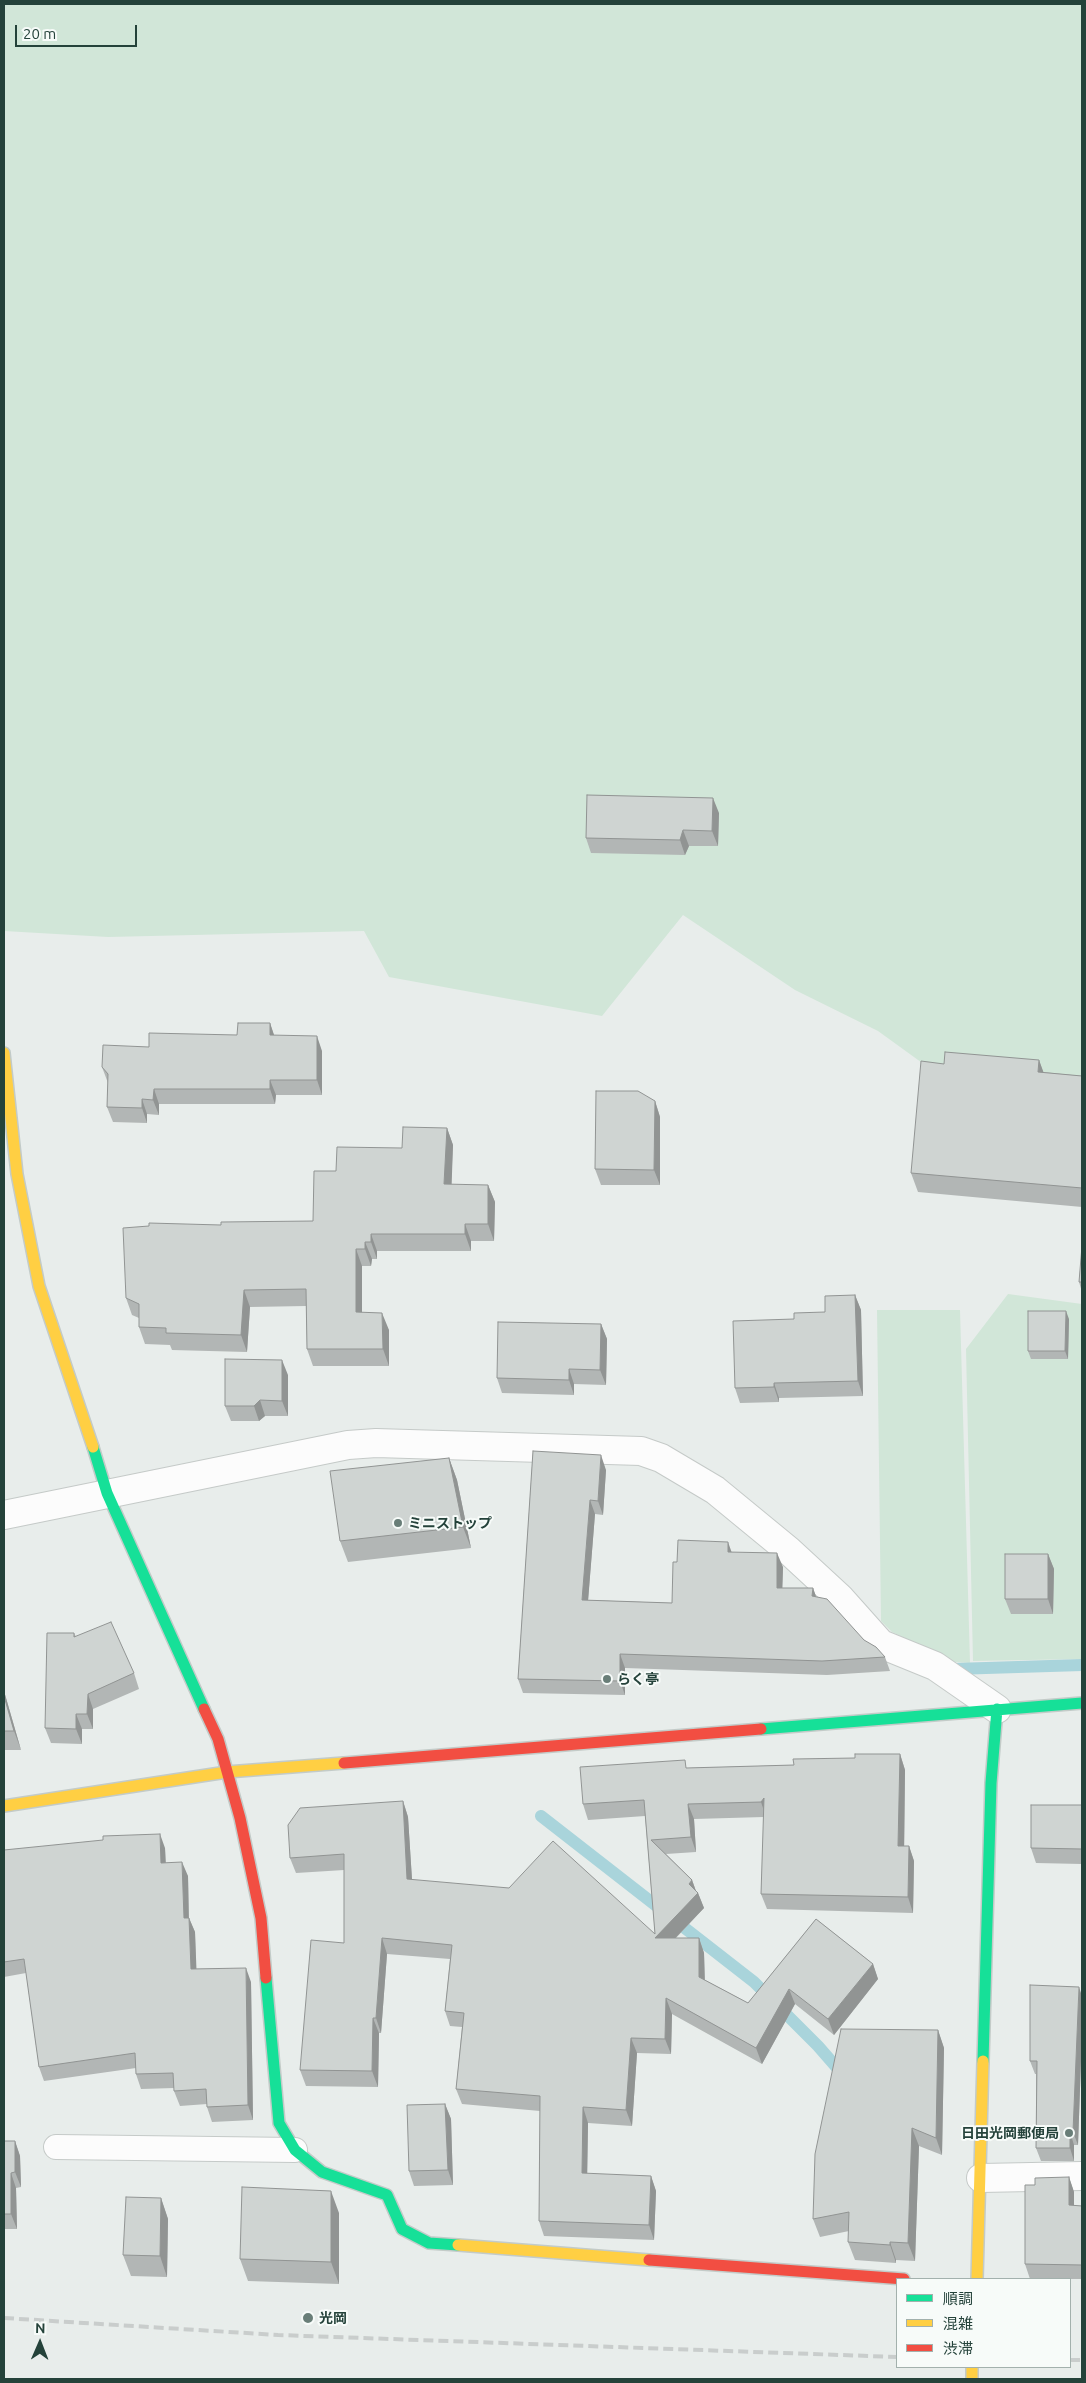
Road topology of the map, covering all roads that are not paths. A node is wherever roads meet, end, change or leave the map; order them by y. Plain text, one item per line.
1 (4, 1052) edge
2 (107, 1493) junction
3 (4, 1515) edge
4 (1082, 1703) edge
5 (997, 1709) junction
6 (227, 1772) junction
7 (4, 1806) edge
8 (56, 2147) dead end
9 (295, 2150) junction
10 (1082, 2176) edge
11 (981, 2178) junction
12 (896, 2278) edge
13 (976, 2278) edge

1 - 2 street
2 - 3 street
2 - 5 street
2 - 6 street
4 - 5 street
5 - 6 street
5 - 11 street
6 - 7 street
6 - 9 street
8 - 9 lane
9 - 12 street
10 - 11 street
11 - 13 street

